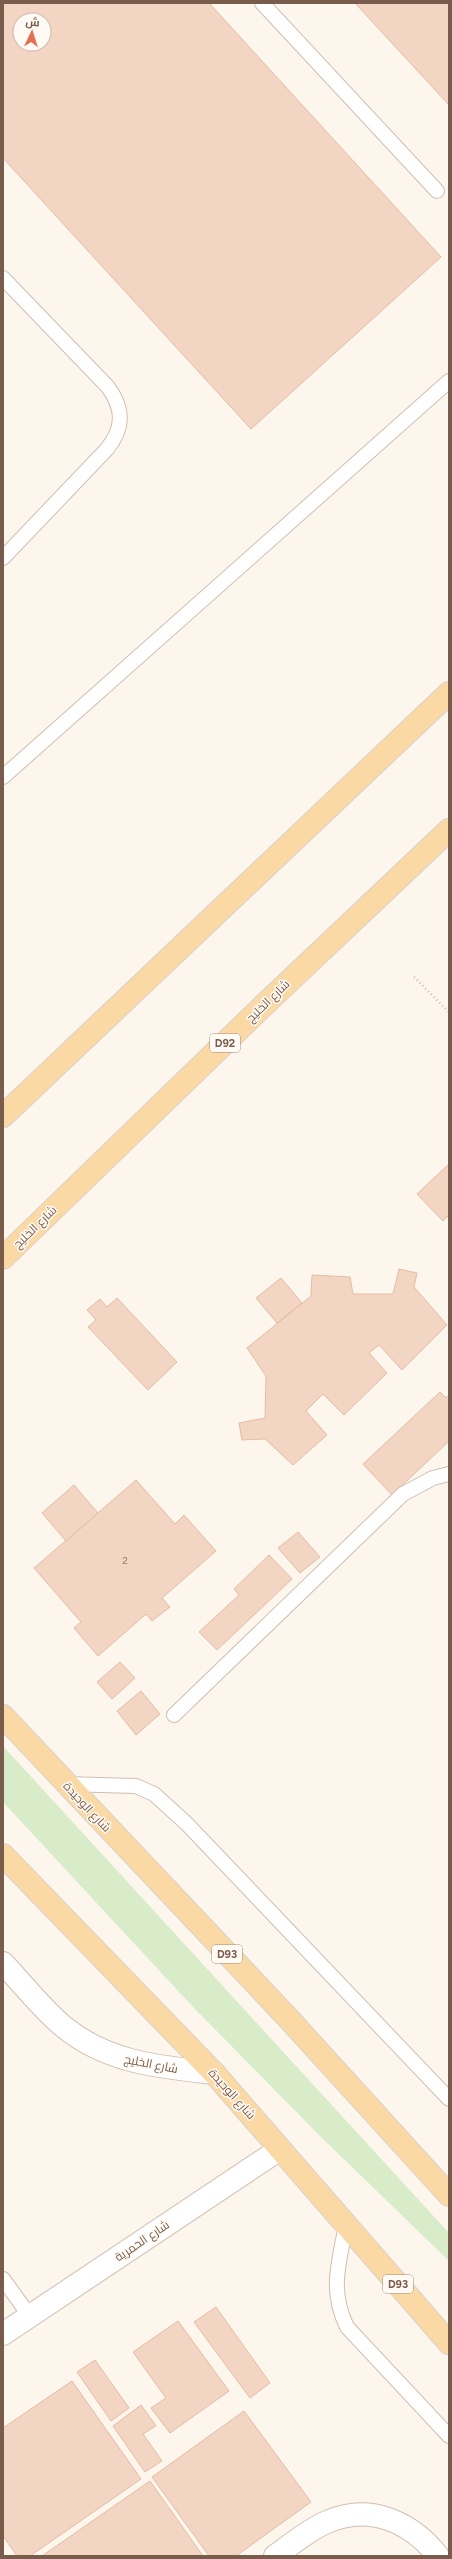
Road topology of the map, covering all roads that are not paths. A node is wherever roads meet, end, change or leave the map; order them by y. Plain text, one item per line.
1 (262, 3) edge
2 (437, 192) dead end
3 (3, 278) edge
4 (449, 380) edge
5 (3, 558) edge
6 (449, 693) edge
7 (3, 777) edge
8 (449, 830) edge
9 (3, 1116) edge
10 (3, 1258) edge
11 (449, 1474) edge
12 (174, 1715) dead end
13 (3, 1716) edge
14 (66, 1784) junction
15 (3, 1855) edge
16 (3, 1963) edge
17 (214, 2073) junction
18 (449, 2099) edge
19 (280, 2149) junction
20 (449, 2195) edge
21 (346, 2225) junction
22 (3, 2279) edge
23 (29, 2316) junction
24 (3, 2334) edge
25 (449, 2343) edge
26 (449, 2436) edge
27 (275, 2556) edge
28 (438, 2556) edge

1 - 2 lane
3 - 5 lane
4 - 7 lane
6 - 9 main road
8 - 10 main road, شارع الخليج / D92
11 - 12 lane
13 - 14 main road, شارع الوحيدة / D93
14 - 18 lane
14 - 20 main road, شارع الوحيدة / D93
15 - 17 main road, شارع الوحيدة / D93
16 - 17 street, شارع الخليج
17 - 19 main road, شارع الوحيدة / D93
19 - 21 main road, شارع الوحيدة / D93
19 - 23 street, شارع الحمرية
21 - 25 main road, شارع الوحيدة / D93
21 - 26 lane
22 - 23 lane
23 - 24 street, شارع الحمرية
27 - 28 street

